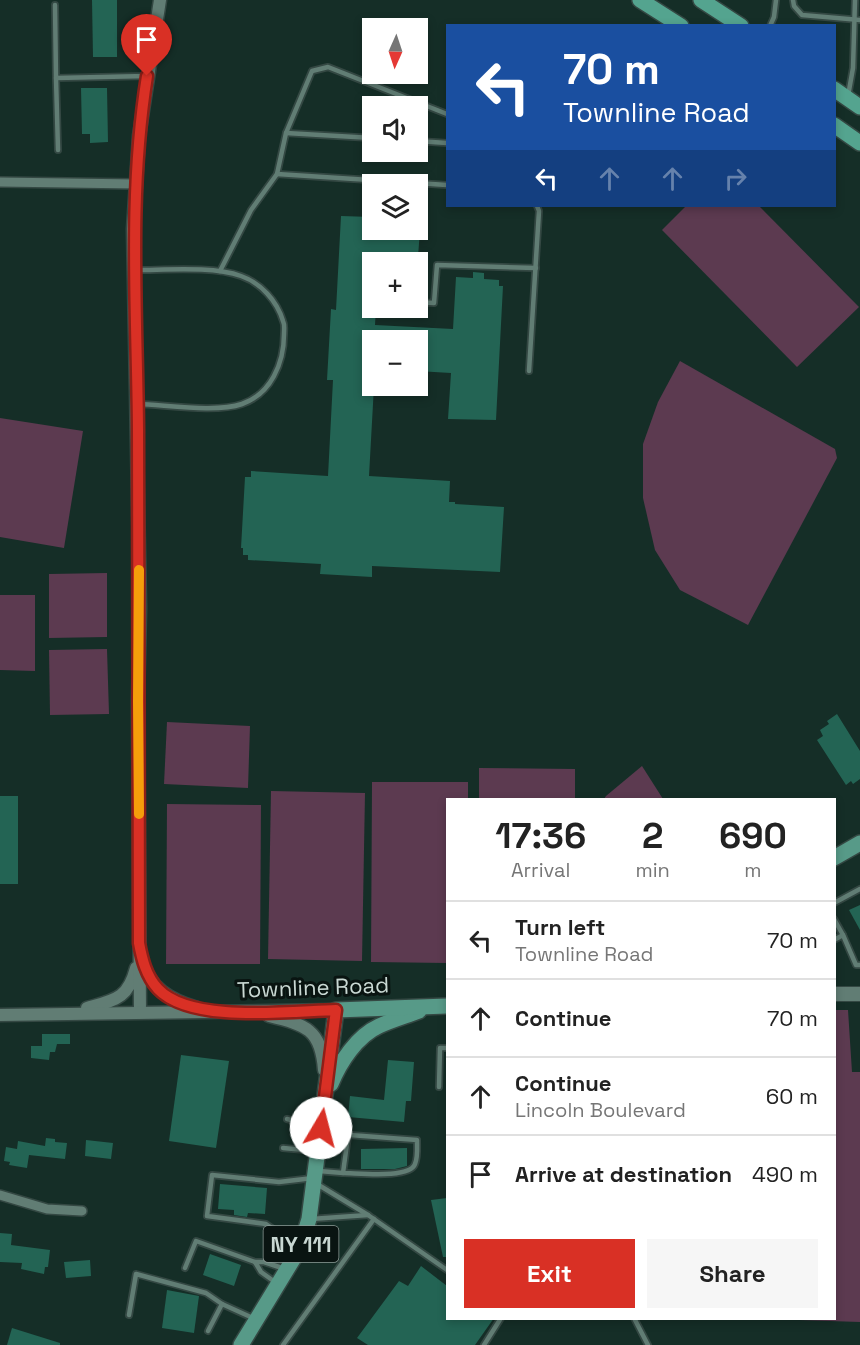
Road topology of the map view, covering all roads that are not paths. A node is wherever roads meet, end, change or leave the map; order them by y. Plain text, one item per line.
1 (160, 0) edge
2 (640, 0) edge
3 (701, 0) edge
4 (776, 0) edge
5 (793, 0) edge
6 (855, 0) edge
7 (55, 5) dead end
8 (857, 20) edge
9 (678, 24) edge
10 (738, 24) edge
11 (771, 24) edge
12 (147, 76) junction
13 (56, 78) junction
14 (836, 90) edge
15 (854, 103) edge
16 (446, 114) edge
17 (836, 126) edge
18 (286, 133) junction
19 (362, 137) edge
20 (428, 142) edge
21 (446, 143) edge
22 (860, 143) edge
23 (57, 150) dead end
24 (277, 174) junction
25 (0, 182) edge
26 (136, 184) junction
27 (446, 186) edge
28 (537, 207) edge
29 (536, 268) junction
30 (134, 270) junction
31 (220, 271) junction
32 (428, 303) edge
33 (529, 371) dead end
34 (138, 404) junction
35 (860, 843) edge
36 (836, 857) edge
37 (860, 889) edge
38 (836, 902) edge
39 (836, 923) edge
40 (843, 935) junction
41 (836, 939) edge
42 (139, 943) junction
43 (860, 965) edge
44 (836, 994) edge
45 (860, 994) edge
46 (430, 1006) junction
47 (446, 1006) edge
48 (336, 1010) junction
49 (140, 1012) junction
50 (213, 1012) junction
51 (253, 1012) junction
52 (70, 1013) junction
53 (0, 1015) edge
54 (446, 1048) edge
55 (439, 1087) dead end
56 (325, 1102) junction
57 (287, 1119) dead end
58 (321, 1131) junction
59 (348, 1136) junction
60 (283, 1148) dead end
61 (318, 1152) junction
62 (344, 1173) junction
63 (316, 1177) junction
64 (0, 1195) edge
65 (82, 1211) dead end
66 (368, 1215) junction
67 (309, 1219) junction
68 (374, 1219) junction
69 (300, 1248) junction
70 (255, 1262) junction
71 (185, 1268) dead end
72 (288, 1269) junction
73 (446, 1269) edge
74 (279, 1284) junction
75 (222, 1304) junction
76 (129, 1315) dead end
77 (258, 1320) junction
78 (500, 1320) edge
79 (635, 1320) edge
80 (208, 1331) dead end
81 (241, 1345) edge
82 (283, 1345) edge
83 (484, 1345) edge
84 (648, 1345) edge

1 - 12 street
2 - 9 highway
3 - 10 highway
4 - 11 lane
5 - 8 lane
6 - 8 lane
7 - 13 lane
8 - 15 lane
12 - 13 lane
12 - 26 street
13 - 23 lane
14 - 15 highway
16 - 18 lane
17 - 22 highway
18 - 19 lane
18 - 24 lane
20 - 21 lane
24 - 27 lane
24 - 31 lane
25 - 26 street
26 - 30 street
28 - 29 lane
29 - 32 lane
29 - 33 lane
30 - 31 lane
30 - 34 street
31 - 34 lane
34 - 42 street
35 - 36 main road
37 - 38 lane
39 - 40 lane
40 - 41 lane
40 - 43 lane
42 - 49 street
42 - 50 street
42 - 52 street
44 - 45 main road
46 - 47 main road, Townline Road / NY 111
46 - 48 main road, Townline Road / NY 111
46 - 56 main road, NY 111
48 - 51 street, Townline Road
48 - 56 main road, NY 111
49 - 50 street, Townline Road
49 - 52 street, Townline Road
50 - 51 street, Townline Road
51 - 56 street
52 - 53 street, Townline Road
54 - 55 lane
56 - 58 main road, NY 111
57 - 58 lane
58 - 59 lane
58 - 61 main road, NY 111
59 - 62 lane
59 - 62 lane
60 - 61 lane
61 - 63 main road, NY 111
62 - 63 lane
63 - 66 lane
63 - 67 main road, NY 111
63 - 69 lane
64 - 65 street
66 - 67 lane
66 - 68 lane
67 - 69 main road, NY 111
68 - 73 lane
68 - 82 lane
69 - 72 main road, NY 111
70 - 71 lane
70 - 72 lane
70 - 74 lane
72 - 74 main road, NY 111
74 - 77 main road, NY 111
75 - 76 lane
75 - 77 lane
75 - 80 lane
77 - 81 main road, NY 111
78 - 83 lane
79 - 84 lane

